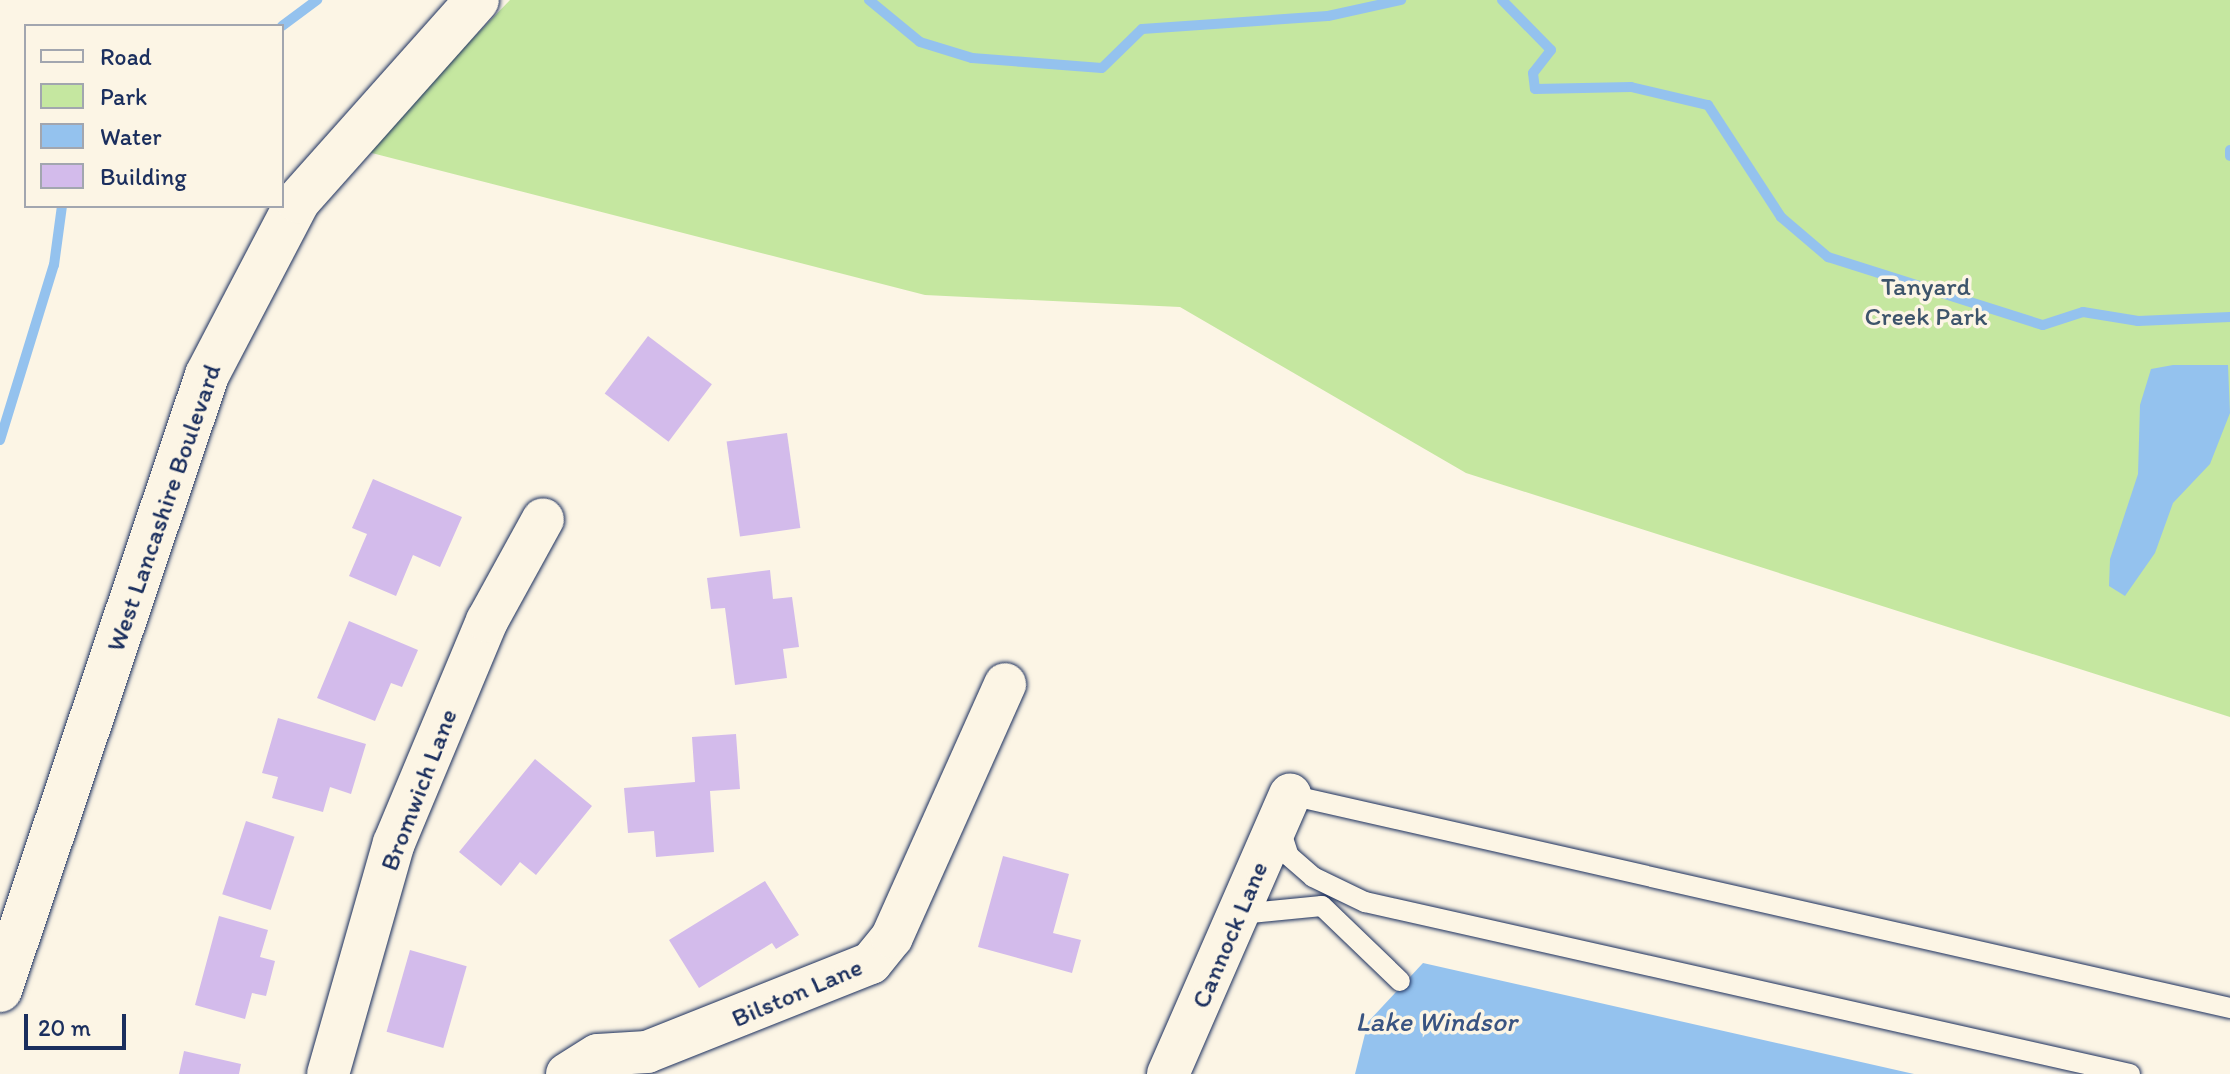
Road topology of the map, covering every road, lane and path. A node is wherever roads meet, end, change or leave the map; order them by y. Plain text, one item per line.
1 (477, 0) edge
2 (543, 519) dead end
3 (1005, 684) dead end
4 (1284, 808) junction
5 (1240, 914) junction
6 (1400, 981) dead end
7 (0, 990) edge
8 (2230, 1008) edge
9 (328, 1074) edge
10 (567, 1074) edge
11 (1168, 1074) edge
12 (2130, 1074) edge

1 - 7 main road, West Lancashire Boulevard
2 - 9 street, Bromwich Lane
3 - 10 street, Bilston Lane
4 - 5 street, Cannock Lane
4 - 8 lane
4 - 12 lane
5 - 6 lane
5 - 11 street, Cannock Lane

